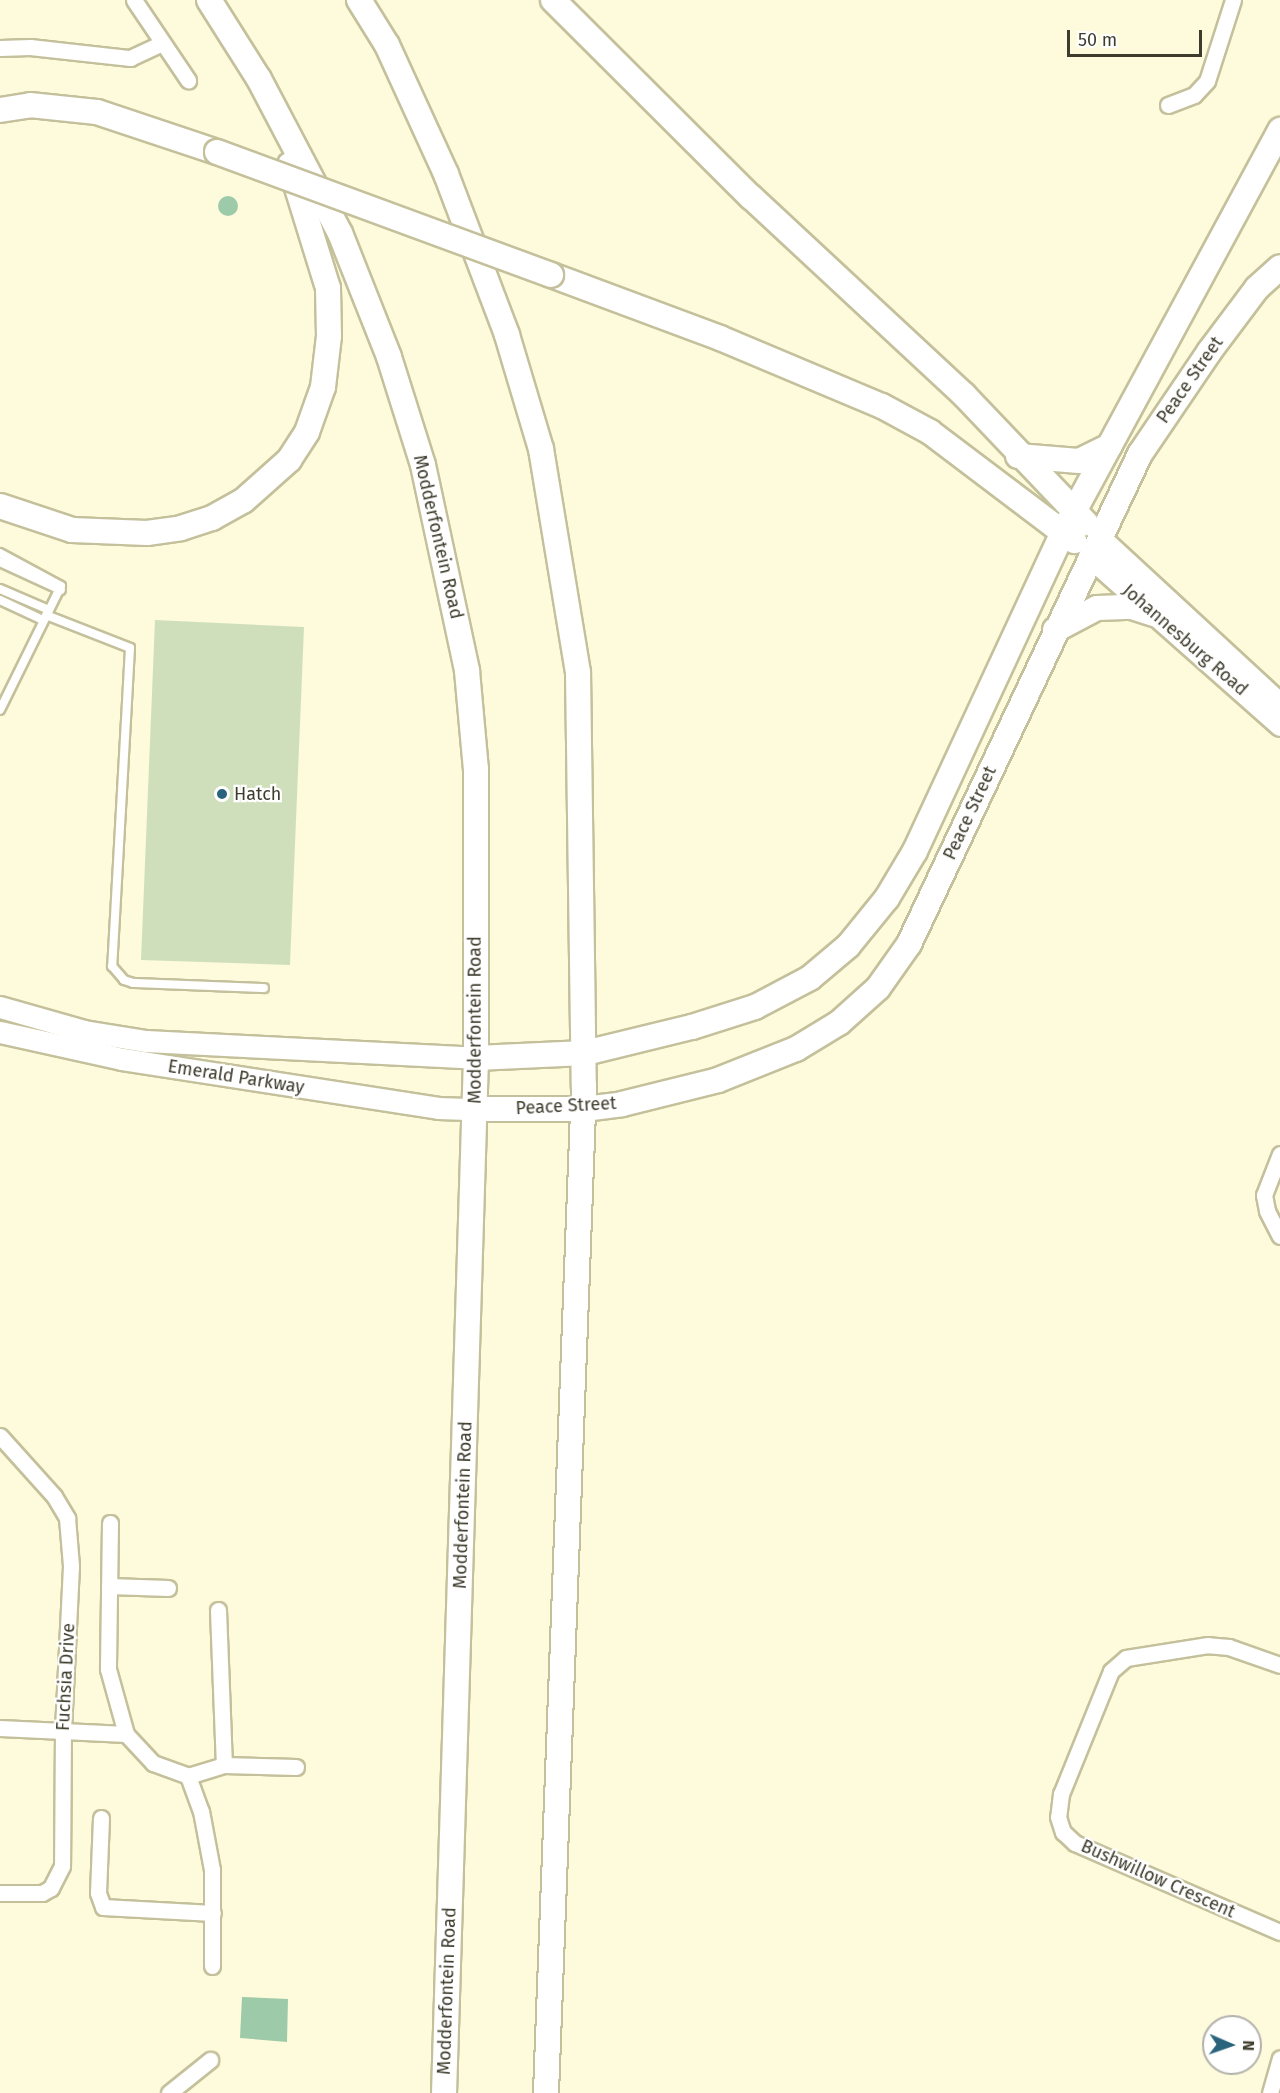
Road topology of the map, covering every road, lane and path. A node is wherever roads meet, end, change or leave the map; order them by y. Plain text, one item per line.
1 (134, 0) edge
2 (208, 0) edge
3 (359, 0) edge
4 (553, 0) edge
5 (1233, 0) edge
6 (162, 43) junction
7 (0, 48) edge
8 (259, 78) junction
9 (188, 80) dead end
10 (1168, 105) dead end
11 (0, 110) edge
12 (1280, 130) edge
13 (1280, 267) edge
14 (1110, 447) junction
15 (1018, 456) junction
16 (0, 506) edge
17 (1070, 521) junction
18 (1094, 546) junction
19 (0, 554) edge
20 (0, 562) edge
21 (0, 589) edge
22 (61, 590) junction
23 (0, 600) edge
24 (1154, 614) junction
25 (46, 615) junction
26 (1055, 630) junction
27 (1280, 704) edge
28 (0, 710) edge
29 (1280, 724) edge
30 (264, 988) dead end
31 (0, 1007) edge
32 (0, 1032) edge
33 (585, 1053) junction
34 (477, 1058) junction
35 (475, 1109) junction
36 (584, 1109) junction
37 (1280, 1154) edge
38 (1280, 1236) edge
39 (0, 1436) edge
40 (110, 1523) dead end
41 (109, 1586) junction
42 (168, 1588) dead end
43 (218, 1610) dead end
44 (1280, 1665) edge
45 (0, 1728) edge
46 (63, 1730) junction
47 (126, 1734) junction
48 (224, 1765) junction
49 (296, 1767) dead end
50 (188, 1776) junction
51 (101, 1818) dead end
52 (0, 1893) edge
53 (213, 1913) junction
54 (1280, 1932) edge
55 (212, 1966) dead end
56 (1280, 2058) edge
57 (210, 2060) dead end
58 (169, 2093) edge
59 (444, 2093) edge
60 (546, 2093) edge
61 (1270, 2093) edge

1 - 6 street
2 - 8 main road, Modderfontein Road
3 - 33 main road
4 - 15 main road
5 - 10 street
6 - 7 street
6 - 9 street
8 - 16 main road
8 - 34 main road, Modderfontein Road
11 - 17 main road, bridge
12 - 14 main road, Peace Street
13 - 18 main road, Peace Street
14 - 15 main road
14 - 17 main road, Peace Street
15 - 17 main road
17 - 18 main road
17 - 33 main road, Peace Street
18 - 24 street, Johannesburg Road
18 - 26 main road, Peace Street
18 - 27 street, Johannesburg Road
19 - 22 lane
20 - 22 lane
21 - 25 lane
22 - 25 lane
23 - 25 lane
24 - 26 main road
24 - 29 street, Johannesburg Road
25 - 28 lane
25 - 30 lane
26 - 36 main road, Peace Street
31 - 34 street, Emerald Parkway
32 - 35 street, Emerald Parkway
33 - 34 main road
33 - 36 main road
34 - 35 main road, Modderfontein Road
35 - 36 main road, Peace Street
35 - 59 main road, Modderfontein Road
36 - 60 main road
37 - 38 street
39 - 46 street, Fuchsia Drive
40 - 41 street
41 - 42 street
41 - 47 street
43 - 48 street
44 - 54 street, Bushwillow Crescent
45 - 46 street
46 - 47 street
46 - 52 street, Fuchsia Drive
47 - 50 street
48 - 49 street
48 - 50 street
50 - 53 street
51 - 53 street
53 - 55 street
56 - 61 street
57 - 58 street

